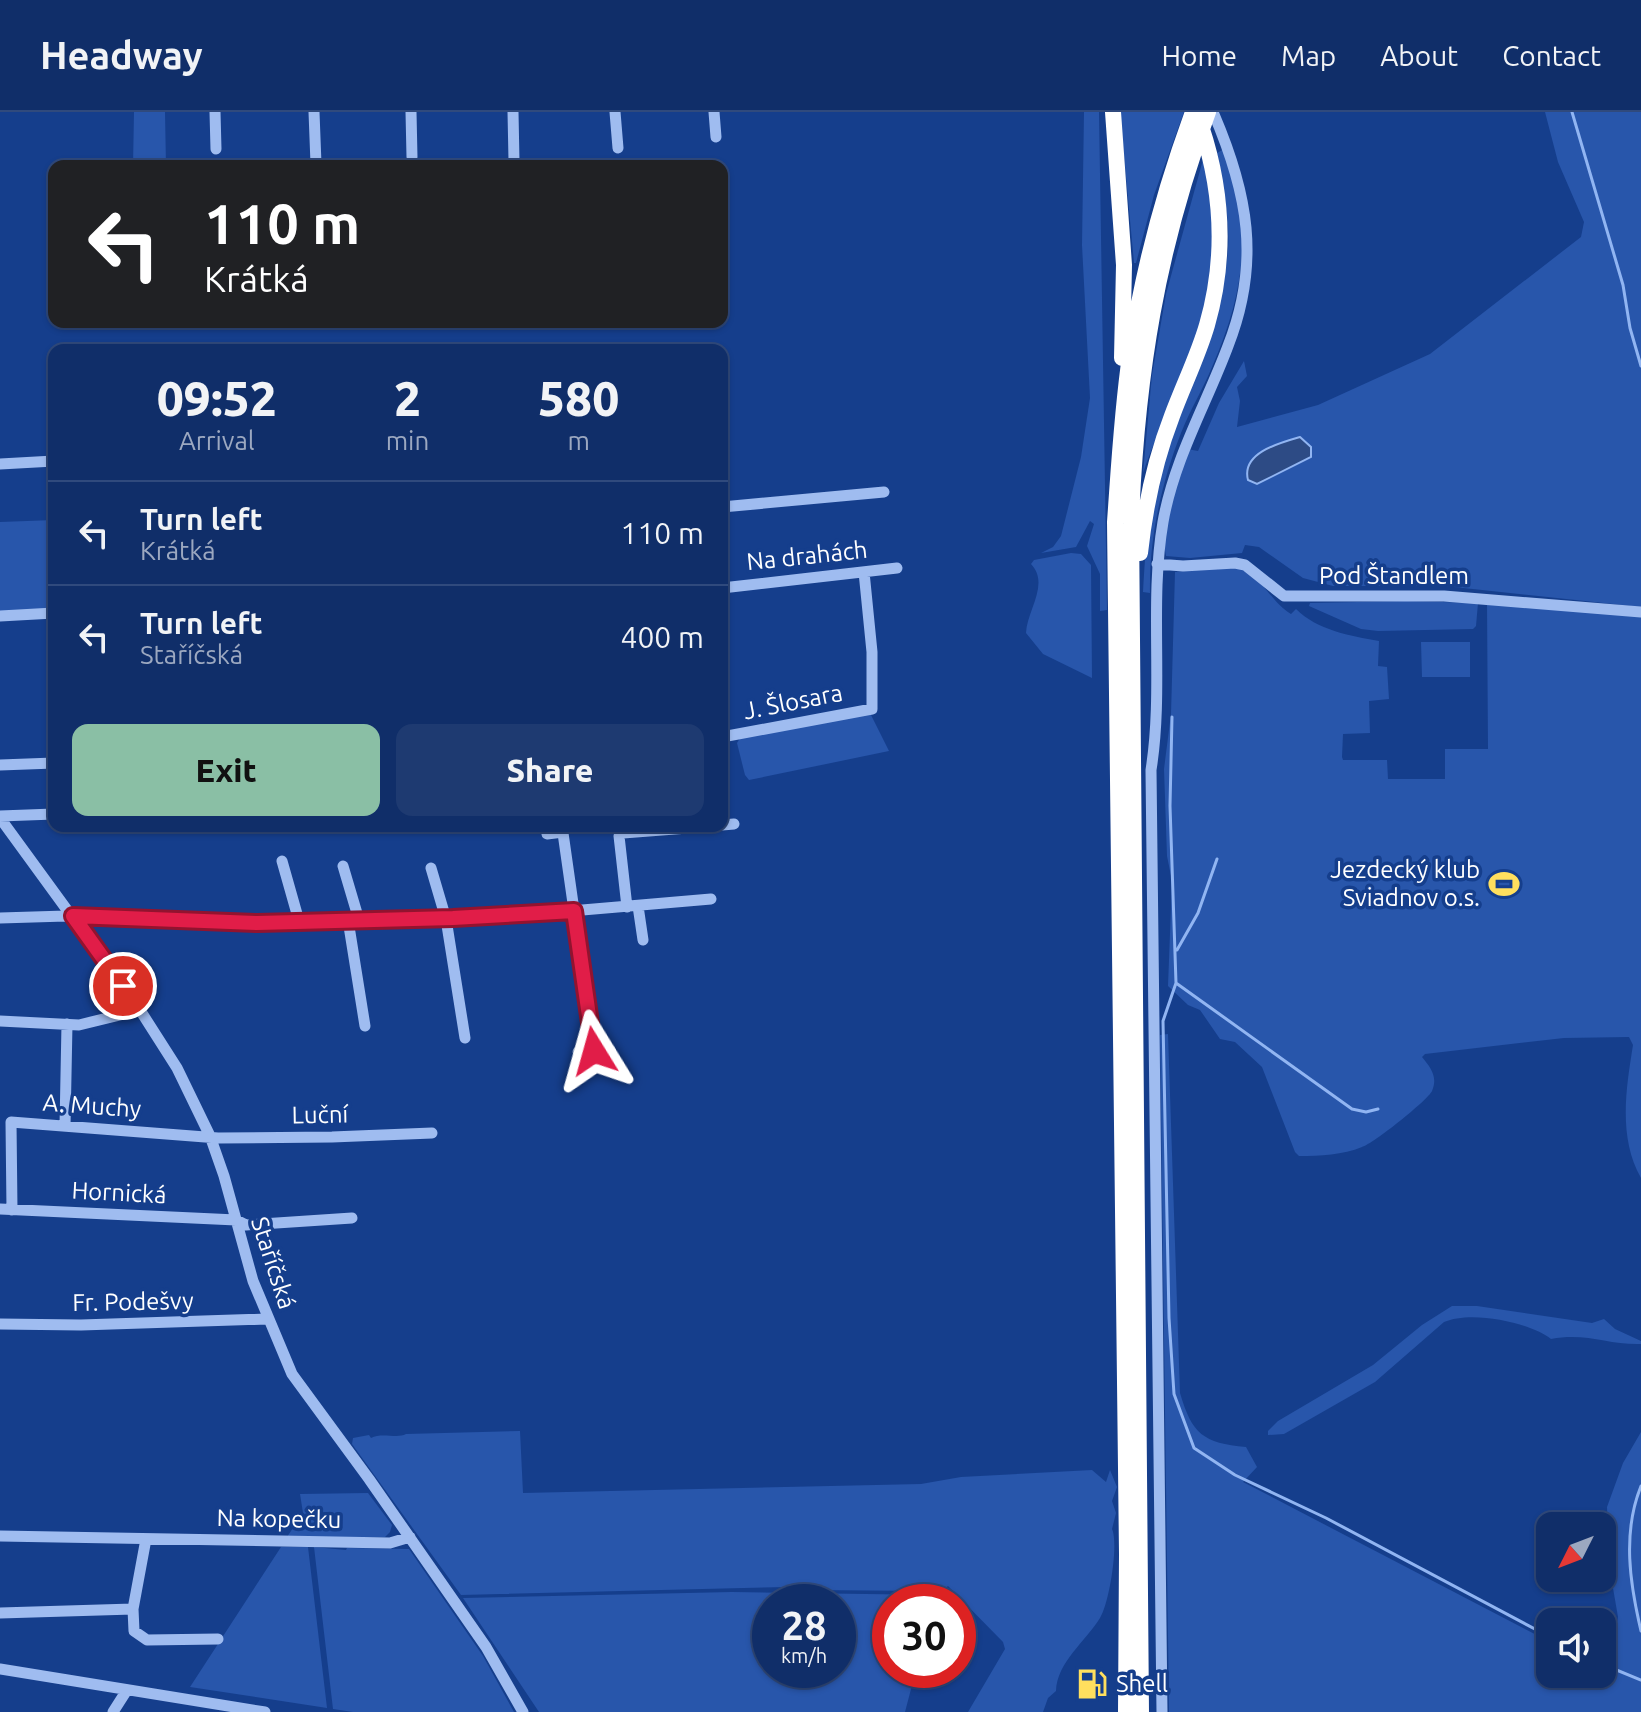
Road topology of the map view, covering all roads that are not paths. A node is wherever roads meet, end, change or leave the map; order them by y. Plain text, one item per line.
1 (215, 112) edge
2 (314, 112) edge
3 (411, 112) edge
4 (513, 112) edge
5 (615, 112) edge
6 (714, 112) edge
7 (1113, 112) edge
8 (1195, 112) edge
9 (1211, 112) edge
10 (716, 137) dead end
11 (618, 148) dead end
12 (216, 149) dead end
13 (412, 157) dead end
14 (316, 160) edge
15 (514, 160) edge
16 (1121, 433) junction
17 (48, 461) edge
18 (0, 464) edge
19 (884, 492) dead end
20 (728, 506) edge
21 (1157, 564) junction
22 (897, 568) dead end
23 (864, 572) junction
24 (728, 587) edge
25 (1641, 612) edge
26 (48, 613) edge
27 (0, 616) edge
28 (1132, 654) junction
29 (728, 736) edge
30 (48, 763) edge
31 (0, 765) edge
32 (48, 814) edge
33 (0, 817) edge
34 (553, 832) edge
35 (563, 832) edge
36 (636, 832) edge
37 (547, 834) dead end
38 (282, 861) dead end
39 (343, 866) dead end
40 (431, 868) dead end
41 (711, 899) dead end
42 (632, 906) junction
43 (574, 911) junction
44 (73, 916) junction
45 (0, 918) edge
46 (446, 919) junction
47 (353, 920) junction
48 (299, 921) junction
49 (643, 940) dead end
50 (140, 1010) junction
51 (0, 1021) edge
52 (67, 1024) junction
53 (365, 1026) dead end
54 (465, 1038) dead end
55 (610, 1050) dead end
56 (594, 1051) junction
57 (578, 1052) dead end
58 (65, 1126) junction
59 (432, 1133) dead end
60 (210, 1136) junction
61 (6, 1209) edge
62 (352, 1218) dead end
63 (236, 1220) junction
64 (267, 1319) junction
65 (0, 1324) edge
66 (0, 1536) edge
67 (410, 1537) junction
68 (146, 1539) junction
69 (133, 1609) junction
70 (0, 1613) edge
71 (218, 1639) dead end
72 (0, 1669) edge
73 (127, 1690) junction
74 (113, 1712) edge
75 (265, 1712) edge
76 (523, 1712) edge
77 (1126, 1712) edge
78 (1141, 1712) edge
79 (1162, 1712) edge

1 - 12 street
2 - 14 street
3 - 13 street
4 - 15 street
5 - 11 street
6 - 10 street
7 - 16 highway
8 - 16 highway
8 - 28 highway
9 - 21 street
9 - 28 highway
16 - 77 highway
17 - 18 street
19 - 20 street
21 - 25 street, Pod Štandlem
21 - 79 street
22 - 23 street, Na drahách
23 - 24 street, Na drahách
23 - 29 street, J. Šlosara
26 - 27 street
28 - 78 highway
30 - 31 street
32 - 33 street
33 - 44 street, Staříčská
34 - 37 street
35 - 43 street
36 - 42 street
38 - 48 street
39 - 47 street
40 - 46 street
41 - 42 street
42 - 43 street
42 - 49 street
43 - 46 street
43 - 56 street
44 - 45 street
44 - 48 street
44 - 50 street, Staříčská
46 - 47 street
46 - 54 street
47 - 48 street
47 - 53 street
50 - 52 street
50 - 60 street, Staříčská
51 - 52 street
52 - 58 street
55 - 56 street
56 - 57 street
58 - 60 street, A. Muchy
58 - 61 street, A. Muchy
59 - 60 street, Luční
60 - 63 street, Staříčská
61 - 63 street, Hornická
62 - 63 street, Hornická
63 - 64 street, Staříčská
64 - 65 street, Fr. Podešvy
64 - 67 street, Staříčská
66 - 68 street, Na kopečku
67 - 68 street, Na kopečku
67 - 76 street, Staříčská
68 - 69 street
69 - 70 street
69 - 71 street
72 - 73 street
73 - 74 street
73 - 75 street

